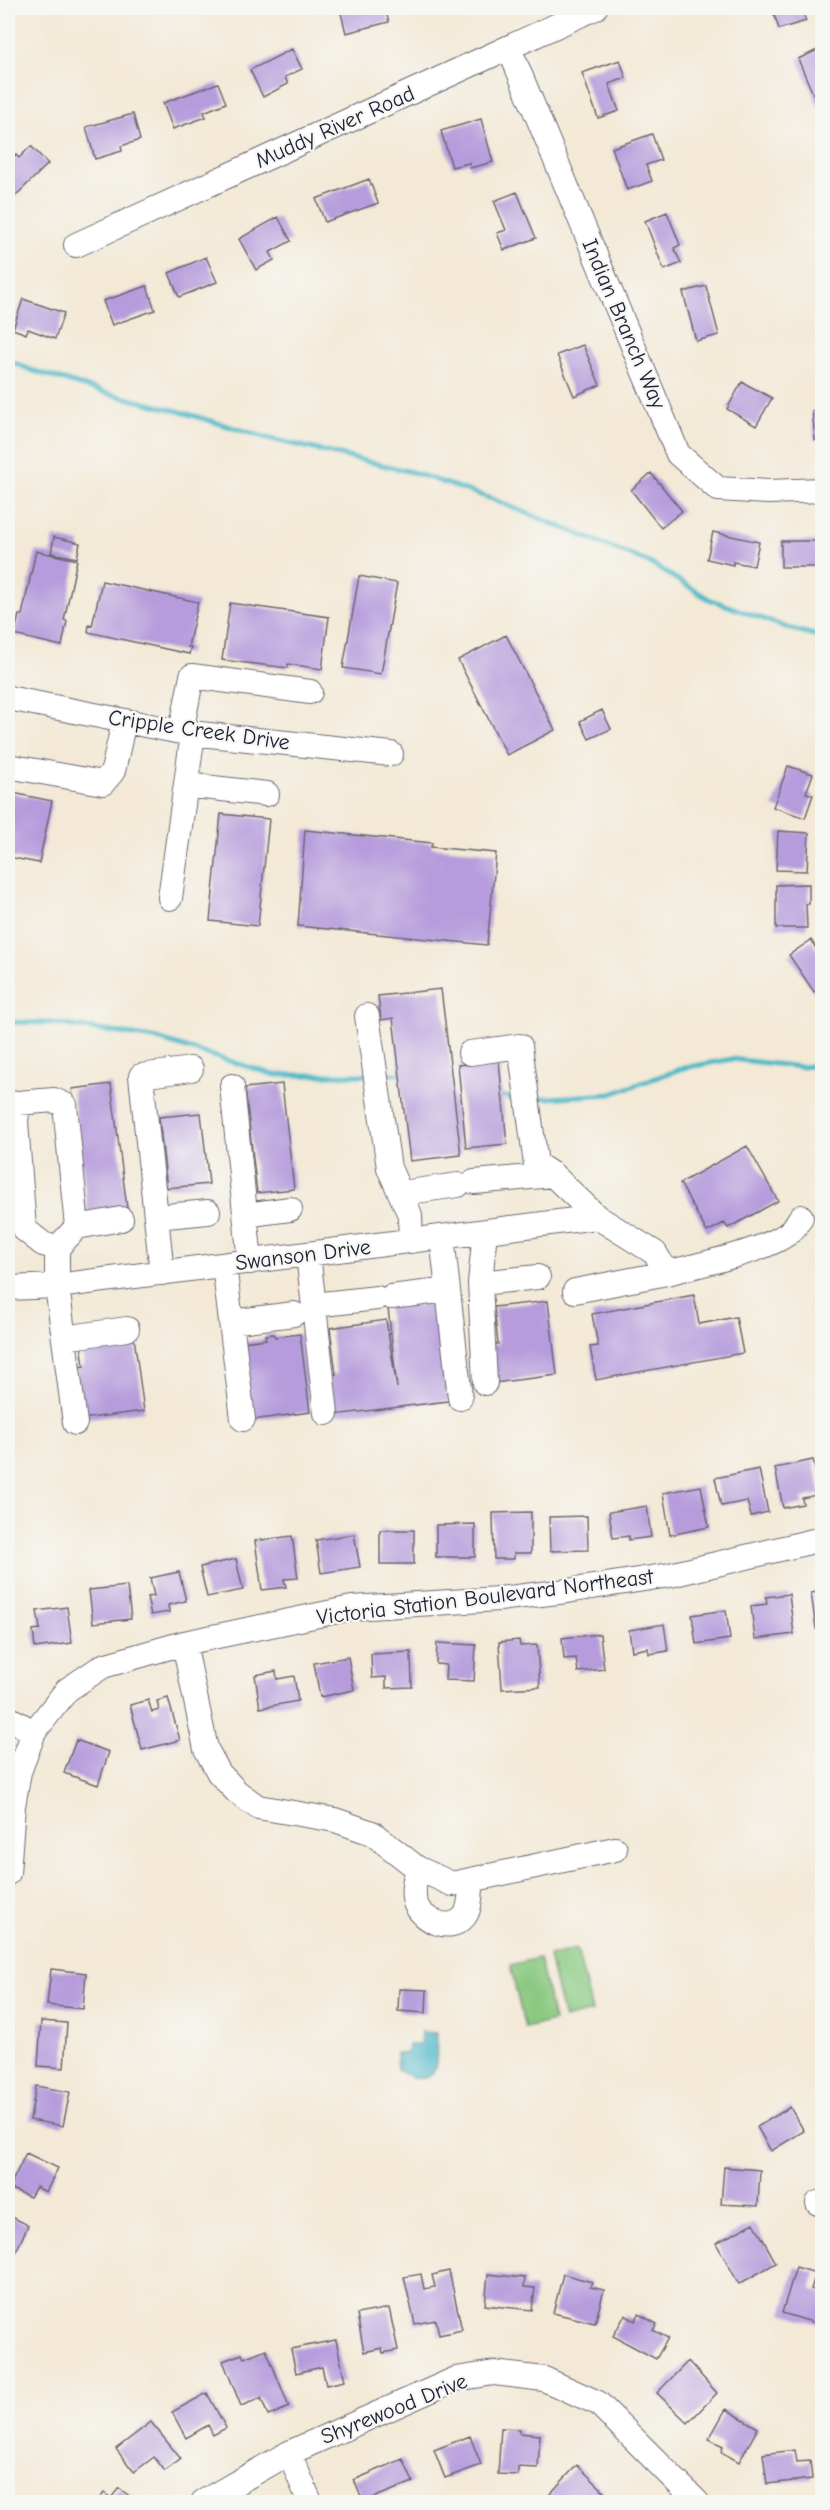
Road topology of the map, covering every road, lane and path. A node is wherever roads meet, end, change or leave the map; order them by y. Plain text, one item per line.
1 (595, 8) edge
2 (509, 48) junction
3 (76, 245) dead end
4 (822, 490) edge
5 (310, 692) dead end
6 (8, 698) edge
7 (124, 721) junction
8 (187, 733) junction
9 (391, 754) dead end
10 (8, 766) edge
11 (186, 785) junction
12 (267, 794) dead end
13 (170, 898) dead end
14 (367, 1016) dead end
15 (470, 1053) dead end
16 (191, 1069) dead end
17 (232, 1086) dead end
18 (553, 1175) junction
19 (402, 1193) junction
20 (290, 1209) dead end
21 (208, 1212) dead end
22 (245, 1215) junction
23 (156, 1217) junction
24 (597, 1217) junction
25 (801, 1217) dead end
26 (121, 1219) dead end
27 (77, 1227) junction
28 (16, 1229) edge
29 (485, 1231) junction
30 (442, 1237) junction
31 (411, 1241) junction
32 (57, 1248) junction
33 (308, 1254) junction
34 (250, 1262) junction
35 (224, 1265) junction
36 (162, 1273) junction
37 (667, 1273) junction
38 (538, 1277) dead end
39 (480, 1283) junction
40 (57, 1286) junction
41 (8, 1288) edge
42 (448, 1290) junction
43 (575, 1290) dead end
44 (304, 1309) junction
45 (231, 1322) junction
46 (127, 1329) dead end
47 (64, 1338) junction
48 (485, 1383) dead end
49 (460, 1398) dead end
50 (327, 1413) dead end
51 (243, 1419) dead end
52 (75, 1423) dead end
53 (822, 1539) edge
54 (184, 1643) junction
55 (8, 1718) edge
56 (34, 1732) junction
57 (615, 1849) dead end
58 (417, 1868) junction
59 (8, 1873) edge
60 (472, 1881) junction
61 (289, 2453) junction
62 (203, 2502) edge
63 (310, 2502) edge
64 (697, 2502) edge

1 - 2 street, Muddy River Road
2 - 3 street, Muddy River Road
2 - 4 street, Indian Branch Way
5 - 8 street
6 - 7 street, Cripple Creek Drive
7 - 8 street, Cripple Creek Drive
7 - 10 street
8 - 9 street, Cripple Creek Drive
8 - 11 street
11 - 12 street
11 - 13 street
14 - 19 street
15 - 18 street
16 - 23 street
17 - 22 street
18 - 19 street
18 - 24 street
19 - 31 street
20 - 22 street
21 - 23 street
22 - 34 street
23 - 36 street
24 - 29 street, Swanson Drive
24 - 37 street
25 - 37 street
26 - 27 street
27 - 28 street
27 - 32 street
28 - 32 street
29 - 30 street, Swanson Drive
29 - 39 street
30 - 31 street, Swanson Drive
30 - 42 street
31 - 33 street, Swanson Drive
32 - 40 street
33 - 34 street, Swanson Drive
33 - 44 street
34 - 35 street, Swanson Drive
35 - 36 street, Swanson Drive
35 - 45 street
36 - 40 street, Swanson Drive
37 - 43 street
38 - 39 street
39 - 48 street
40 - 41 street, Swanson Drive
40 - 47 street
42 - 44 street
42 - 49 street
44 - 45 street
44 - 50 street
45 - 51 street
46 - 47 street
47 - 52 street
53 - 54 street, Victoria Station Boulevard Northeast
54 - 56 street, Victoria Station Boulevard Northeast
54 - 58 street
55 - 56 street
56 - 59 street, Victoria Station Boulevard Northeast
57 - 60 street
58 - 60 street
58 - 60 street
61 - 62 street, Shyrewood Drive
61 - 63 street
61 - 64 street, Shyrewood Drive

